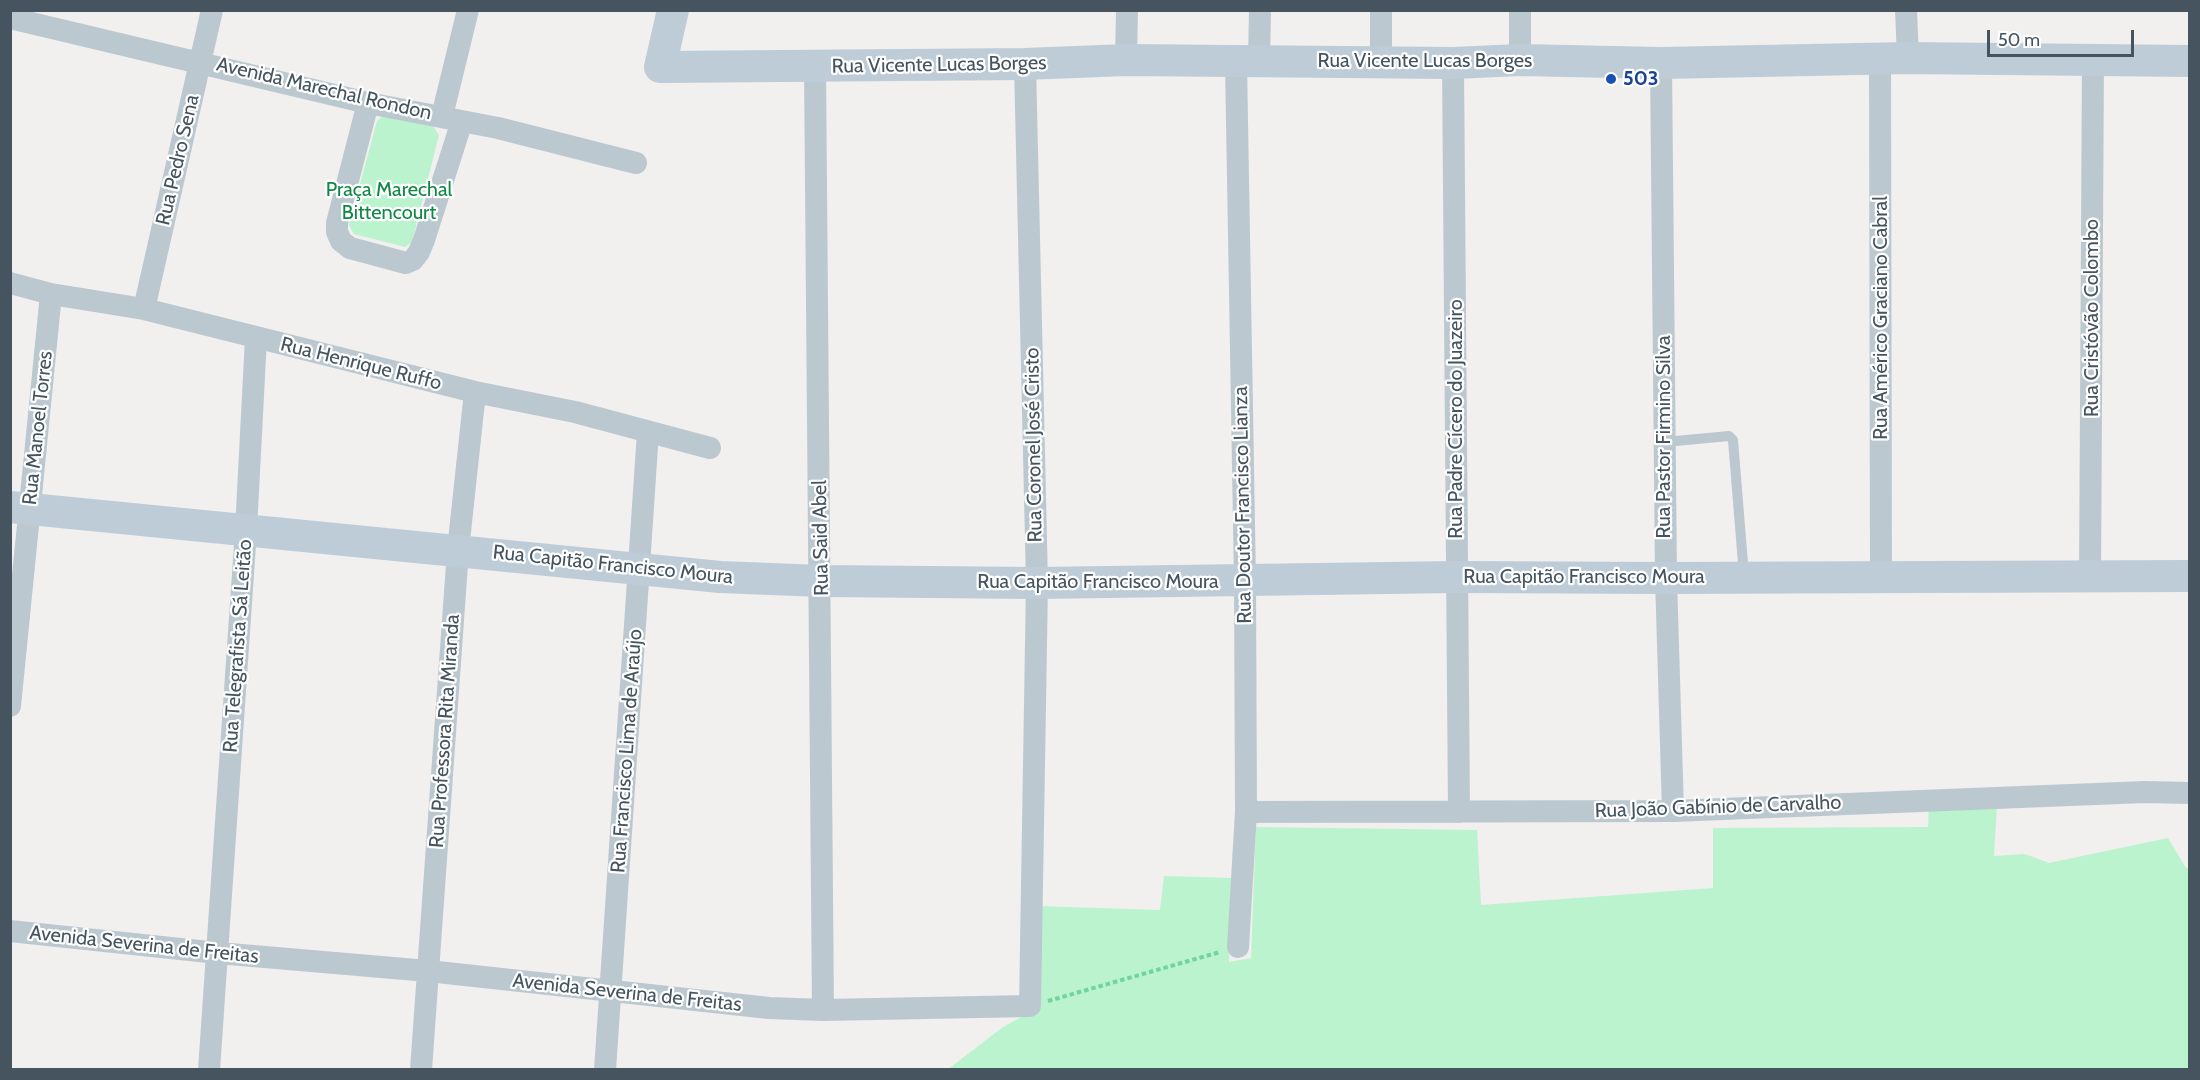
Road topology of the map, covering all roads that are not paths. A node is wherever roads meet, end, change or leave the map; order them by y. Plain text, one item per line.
1 (212, 10) edge
2 (468, 10) edge
3 (673, 10) edge
4 (1127, 10) edge
5 (1260, 10) edge
6 (1381, 10) edge
7 (1520, 10) edge
8 (1906, 10) edge
9 (10, 18) edge
10 (1894, 59) junction
11 (1126, 60) junction
12 (1520, 60) junction
13 (2093, 60) junction
14 (2190, 61) edge
15 (200, 62) junction
16 (1248, 62) junction
17 (1381, 62) junction
18 (1453, 63) junction
19 (1661, 63) junction
20 (1025, 64) junction
21 (815, 66) junction
22 (368, 103) junction
23 (452, 118) junction
24 (636, 163) dead end
25 (10, 283) edge
26 (51, 294) junction
27 (144, 309) junction
28 (256, 338) junction
29 (475, 392) junction
30 (648, 432) junction
31 (1665, 441) junction
32 (710, 448) dead end
33 (20, 507) edge
34 (246, 530) junction
35 (458, 550) junction
36 (640, 568) junction
37 (2190, 576) edge
38 (1457, 577) junction
39 (1881, 577) junction
40 (2090, 577) junction
41 (1666, 578) junction
42 (1744, 578) junction
43 (1245, 580) junction
44 (821, 581) junction
45 (1037, 583) junction
46 (10, 706) edge
47 (2190, 793) edge
48 (1673, 811) junction
49 (1246, 812) junction
50 (1459, 812) junction
51 (10, 931) edge
52 (1238, 947) road end
53 (218, 953) junction
54 (428, 970) junction
55 (611, 992) junction
56 (1030, 1006) joint
57 (823, 1010) junction
58 (209, 1070) edge
59 (421, 1070) edge
60 (605, 1070) edge

1 - 15 street, Rua Pedro Sena
2 - 23 street
3 - 21 main road, Rua Vicente Lucas Borges
4 - 11 street
5 - 16 street, Rua Doutor Francisco Lianza
6 - 17 street
7 - 12 street
8 - 10 street, Rua Américo Graciano Cabral
9 - 15 street, Avenida Marechal Rondon
10 - 13 main road, Rua Vicente Lucas Borges
10 - 19 main road, Rua Vicente Lucas Borges
10 - 39 street, Rua Américo Graciano Cabral
11 - 16 main road, Rua Vicente Lucas Borges
11 - 20 main road, Rua Vicente Lucas Borges
12 - 18 main road, Rua Vicente Lucas Borges
12 - 19 main road, Rua Vicente Lucas Borges
13 - 14 main road, Rua Vicente Lucas Borges
13 - 40 street, Rua Cristóvão Colombo
15 - 22 street, Avenida Marechal Rondon
15 - 27 street, Rua Pedro Sena
16 - 17 main road, Rua Vicente Lucas Borges
16 - 43 street, Rua Doutor Francisco Lianza
17 - 18 main road, Rua Vicente Lucas Borges
18 - 38 street, Rua Padre Cícero do Juazeiro
19 - 31 street, Rua Pastor Firmino Silva
20 - 21 main road, Rua Vicente Lucas Borges
20 - 45 street, Rua Coronel José Cristo
21 - 44 street, Rua Said Abel
22 - 23 street, Avenida Marechal Rondon
22 - 23 street
23 - 24 street, Avenida Marechal Rondon
25 - 26 street, Rua Henrique Ruffo
26 - 27 street, Rua Henrique Ruffo
26 - 33 street, Rua Manoel Torres
27 - 28 street, Rua Henrique Ruffo
28 - 29 street, Rua Henrique Ruffo
28 - 34 street, Rua Telegrafista Sá Leitão
29 - 30 street, Rua Henrique Ruffo
29 - 35 street, Rua Professora Rita Miranda
30 - 32 street, Rua Henrique Ruffo
30 - 36 street, Rua Francisco Lima de Araújo
31 - 41 street, Rua Pastor Firmino Silva
31 - 42 lane
33 - 34 main road, Rua Capitão Francisco Moura
33 - 46 street, Rua Manoel Torres
34 - 35 main road, Rua Capitão Francisco Moura
34 - 53 street, Rua Telegrafista Sá Leitão
35 - 36 main road, Rua Capitão Francisco Moura
35 - 54 street, Rua Professora Rita Miranda
36 - 44 main road, Rua Capitão Francisco Moura
36 - 55 street, Rua Francisco Lima de Araújo
37 - 40 main road, Rua Capitão Francisco Moura
38 - 41 main road, Rua Capitão Francisco Moura
38 - 43 main road, Rua Capitão Francisco Moura
38 - 50 street, Rua Padre Cícero do Juazeiro
39 - 40 main road, Rua Capitão Francisco Moura
39 - 42 main road, Rua Capitão Francisco Moura
41 - 42 main road, Rua Capitão Francisco Moura
41 - 48 street, Rua Pastor Firmino Silva
43 - 45 main road, Rua Capitão Francisco Moura
43 - 49 street, Rua Doutor Francisco Lianza
44 - 45 main road, Rua Capitão Francisco Moura
44 - 57 street, Rua Said Abel
45 - 56 street, Rua Coronel José Cristo
47 - 48 street, Rua João Gabínio de Carvalho
48 - 50 street, Rua João Gabínio de Carvalho
49 - 50 street, Rua João Gabínio de Carvalho
49 - 52 street, Rua Doutor Francisco Lianza
51 - 53 street, Avenida Severina de Freitas
53 - 54 street, Avenida Severina de Freitas
53 - 58 street, Rua Telegrafista Sá Leitão
54 - 55 street, Avenida Severina de Freitas
54 - 59 street, Rua Professora Rita Miranda
55 - 57 street, Avenida Severina de Freitas
55 - 60 street, Rua Francisco Lima de Araújo
56 - 57 street, Avenida Severina de Freitas

